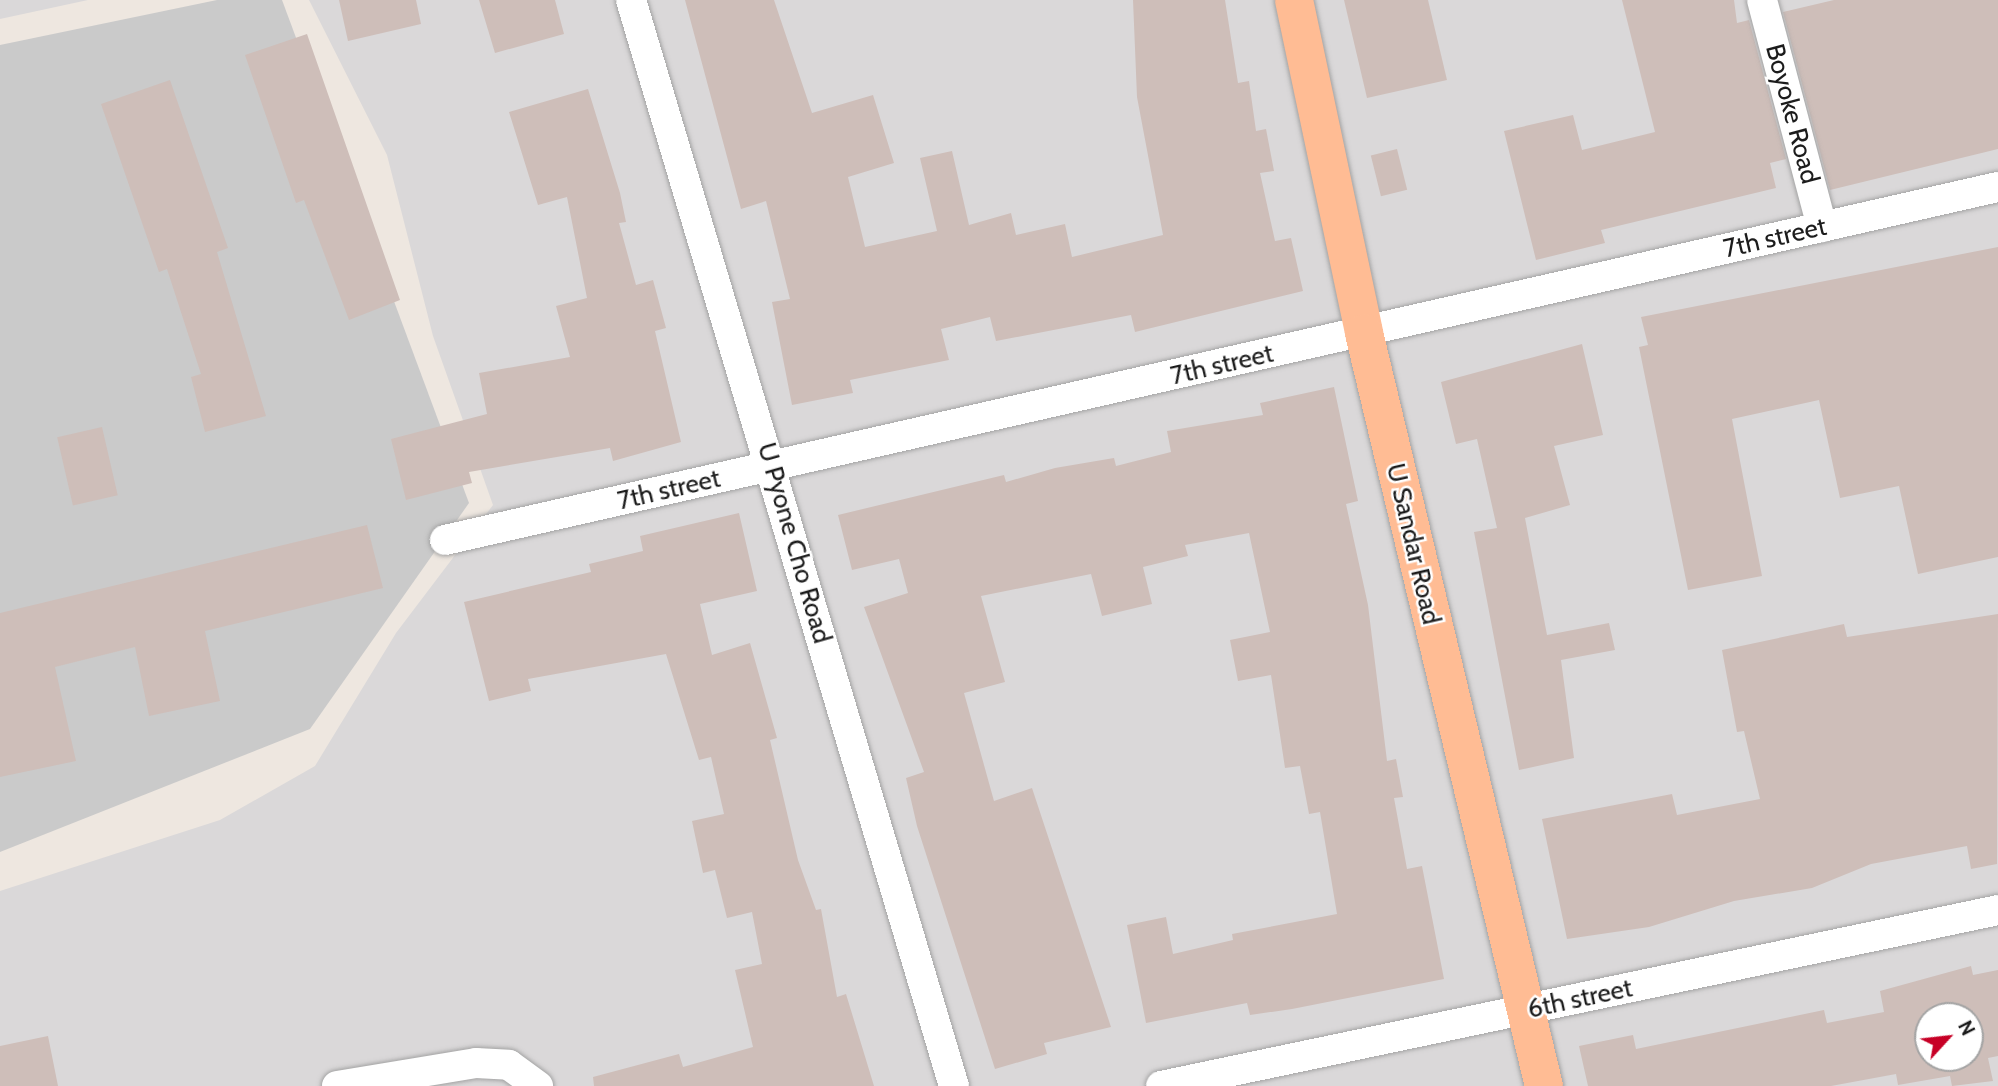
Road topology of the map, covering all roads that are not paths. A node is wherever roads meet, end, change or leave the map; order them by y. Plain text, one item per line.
1 (631, 0) edge
2 (1294, 0) edge
3 (1762, 0) edge
4 (1998, 187) edge
5 (1822, 227) junction
6 (1364, 334) junction
7 (771, 467) junction
8 (446, 540) dead end
9 (1998, 910) edge
10 (1522, 1011) junction
11 (337, 1086) edge
12 (538, 1086) edge
13 (954, 1086) edge
14 (1161, 1086) edge
15 (1544, 1086) edge

1 - 7 street, U Pyone Cho Road
2 - 6 main road, U Sandar Road
3 - 5 street, Boyoke Road
4 - 5 street, 7th street
5 - 6 street, 7th street
6 - 7 street, 7th street
6 - 10 main road, U Sandar Road
7 - 8 street, 7th street
7 - 13 street, U Pyone Cho Road
9 - 10 street, 6th street
10 - 14 street, 6th street
10 - 15 main road, U Sandar Road
11 - 12 street

